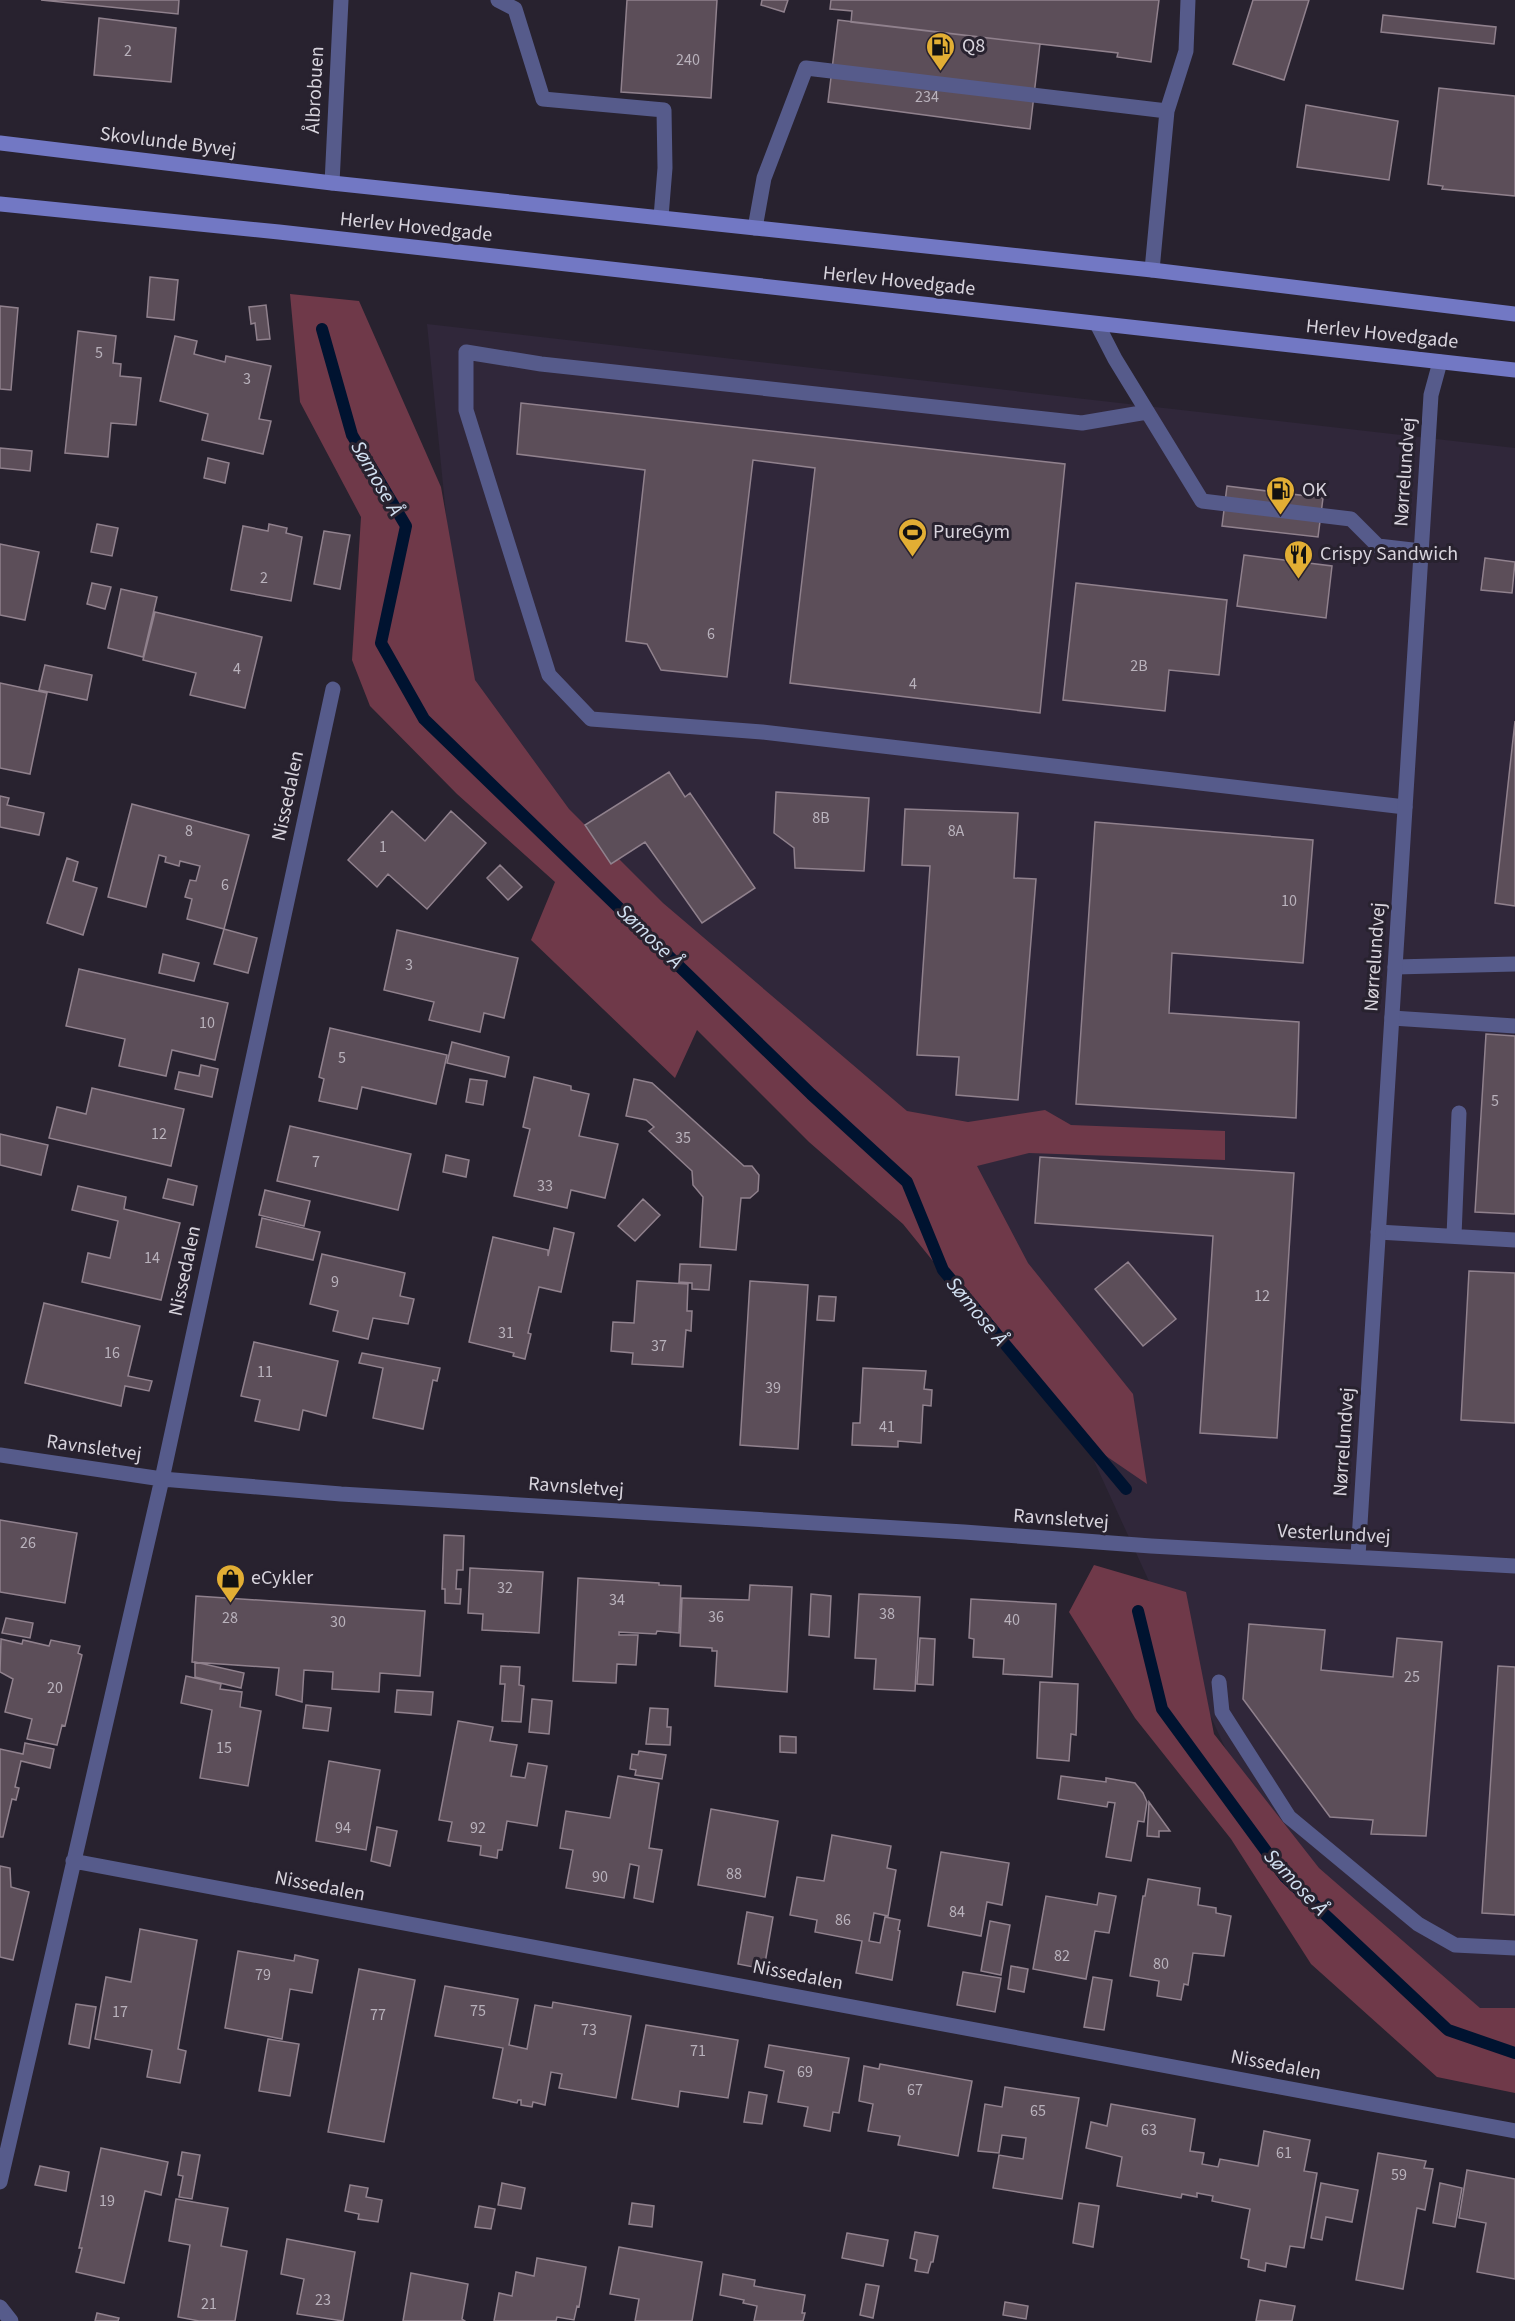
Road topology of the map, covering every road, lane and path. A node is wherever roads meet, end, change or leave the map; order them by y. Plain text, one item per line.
1 (341, 0) edge
2 (498, 0) edge
3 (1188, 0) edge
4 (1167, 111) junction
5 (0, 143) edge
6 (332, 183) junction
7 (0, 204) edge
8 (661, 217) junction
9 (756, 228) junction
10 (1152, 270) junction
11 (1515, 315) edge
12 (1097, 324) junction
13 (1440, 362) junction
14 (1515, 370) edge
15 (1147, 412) junction
16 (1421, 551) junction
17 (333, 689) dead end
18 (1405, 807) junction
19 (1515, 964) edge
20 (1395, 967) junction
21 (1392, 1018) junction
22 (1515, 1026) edge
23 (1459, 1113) dead end
24 (1378, 1232) junction
25 (1454, 1236) junction
26 (1515, 1240) edge
27 (0, 1455) edge
28 (162, 1479) junction
29 (1151, 1546) joint
30 (1358, 1556) junction
31 (1515, 1566) edge
32 (1219, 1682) dead end
33 (73, 1861) junction
34 (1515, 1948) edge
35 (1515, 2131) edge
36 (0, 2182) edge
37 (0, 2307) edge
38 (11, 2321) edge

1 - 6 street, Ålbrobuen
2 - 8 street
3 - 4 street
4 - 9 street
4 - 10 street
5 - 6 main road, Skovlunde Byvej
6 - 8 main road, Herlev Hovedgade
7 - 12 main road, Herlev Hovedgade
8 - 9 main road, Herlev Hovedgade
9 - 10 main road, Herlev Hovedgade
10 - 11 main road, Herlev Hovedgade
12 - 13 main road, Herlev Hovedgade
12 - 15 street
13 - 14 main road, Herlev Hovedgade
13 - 16 street, Nørrelundvej
15 - 16 street
15 - 18 street
16 - 18 street, Nørrelundvej
17 - 28 street, Nissedalen
18 - 20 street, Nørrelundvej
19 - 20 street
20 - 21 street, Nørrelundvej
21 - 22 street
21 - 24 street, Nørrelundvej
23 - 25 street
24 - 25 street
24 - 30 street, Nørrelundvej
25 - 26 street
27 - 28 street, Ravnsletvej
28 - 29 street, Ravnsletvej
28 - 33 street, Nissedalen
29 - 30 street, Vesterlundvej
30 - 31 street, Vesterlundvej
32 - 34 street
33 - 35 street, Nissedalen
33 - 36 street, Nissedalen
37 - 38 street

